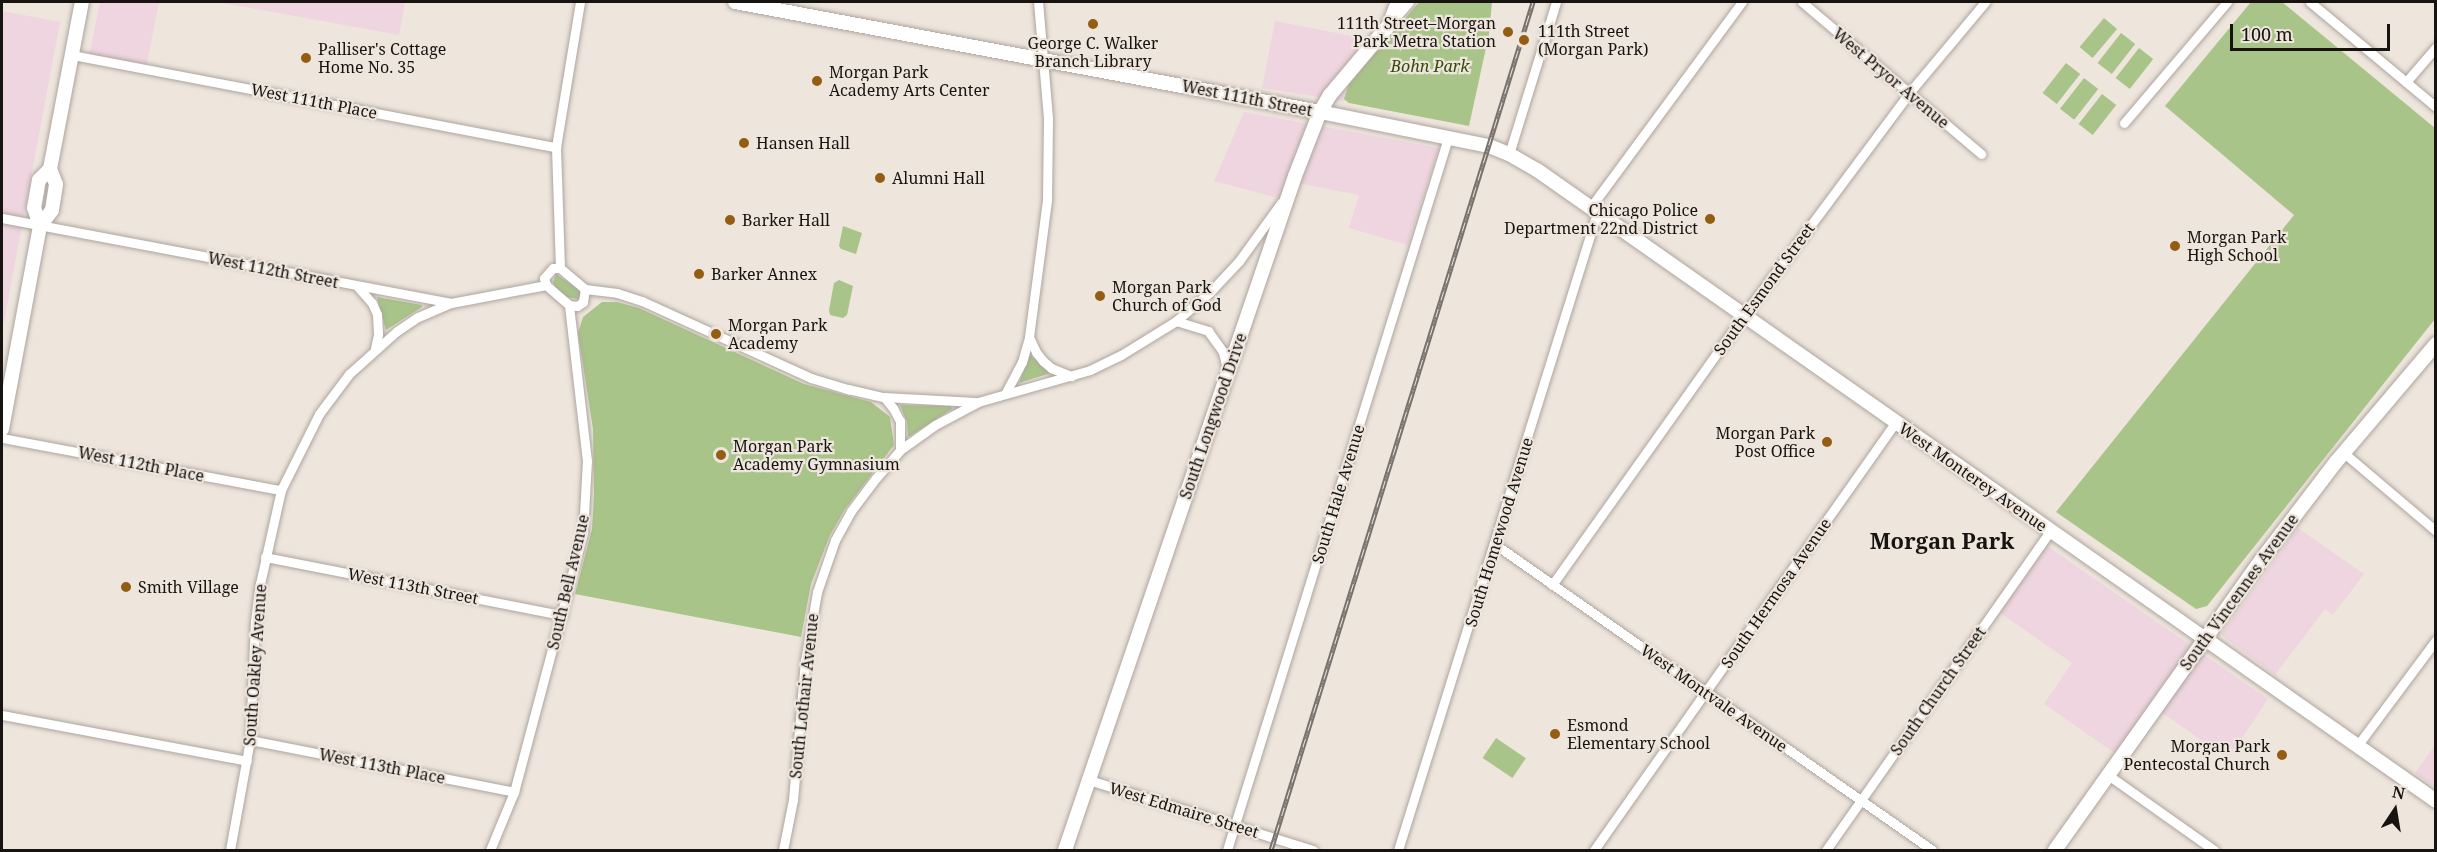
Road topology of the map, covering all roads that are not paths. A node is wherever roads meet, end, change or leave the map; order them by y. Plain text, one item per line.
1 (82, 2) edge
2 (580, 2) edge
3 (735, 2) edge
4 (1038, 2) edge
5 (1398, 2) edge
6 (1408, 2) edge
7 (1556, 2) edge
8 (1742, 2) edge
9 (1804, 2) edge
10 (1985, 2) edge
11 (2227, 2) edge
12 (2310, 2) edge
13 (1389, 25) junction
14 (2436, 46) edge
15 (72, 55) junction
16 (1043, 60) junction
17 (2406, 82) junction
18 (1909, 93) junction
19 (2436, 107) edge
20 (1320, 112) junction
21 (2124, 123) dead end
22 (1448, 138) junction
23 (556, 147) junction
24 (1509, 154) junction
25 (1981, 154) dead end
26 (1295, 176) junction
27 (1594, 211) junction
28 (2, 218) edge
29 (40, 226) junction
30 (561, 268) junction
31 (546, 285) junction
32 (356, 286) junction
33 (585, 289) junction
34 (451, 303) junction
35 (569, 305) junction
36 (1743, 316) junction
37 (1176, 321) junction
38 (1029, 337) junction
39 (2436, 344) edge
40 (375, 348) junction
41 (1228, 373) junction
42 (1071, 376) junction
43 (1005, 394) junction
44 (884, 398) junction
45 (978, 402) junction
46 (1895, 423) junction
47 (2, 429) edge
48 (2, 438) edge
49 (900, 450) junction
50 (2344, 453) junction
51 (281, 490) junction
52 (2050, 531) junction
53 (2436, 531) edge
54 (1496, 545) junction
55 (265, 557) junction
56 (1552, 585) junction
57 (562, 615) junction
58 (2204, 639) junction
59 (2436, 640) edge
60 (1706, 692) junction
61 (2, 715) edge
62 (250, 740) junction
63 (2357, 746) junction
64 (247, 761) junction
65 (2108, 775) junction
66 (1089, 780) junction
67 (514, 792) junction
68 (1861, 800) junction
69 (2436, 801) edge
70 (1235, 826) junction
71 (230, 850) edge
72 (490, 850) edge
73 (783, 850) edge
74 (1065, 850) edge
75 (1227, 850) edge
76 (1313, 850) edge
77 (1398, 850) edge
78 (1594, 850) edge
79 (1826, 850) edge
80 (1932, 850) edge
81 (2055, 850) edge
82 (2214, 850) edge

1 - 15 main road
2 - 23 street
3 - 16 main road, West 111th Street
4 - 16 street
5 - 13 main road, South Longwood Drive
6 - 13 street
7 - 24 street
8 - 27 street, South Homewood Avenue
9 - 18 street, West Pryor Avenue
10 - 18 street, South Esmond Street
11 - 21 street
12 - 17 street
13 - 20 main road, South Longwood Drive
14 - 17 street
15 - 23 street, West 111th Place
15 - 29 main road
16 - 20 main road, West 111th Street
16 - 38 street
17 - 19 street
18 - 25 street, West Pryor Avenue
18 - 36 street, South Esmond Street
20 - 22 main road, West 111th Street
20 - 26 main road, South Longwood Drive
22 - 24 main road, West 111th Street
22 - 70 street, South Hale Avenue
23 - 30 street
24 - 27 main road, West Monterey Avenue
26 - 37 street, South Lothair Avenue
26 - 41 main road, South Longwood Drive
27 - 36 main road, West Monterey Avenue
27 - 54 street, South Homewood Avenue
28 - 29 street, West 112th Street
29 - 32 street, West 112th Street
29 - 47 main road
30 - 31 street
30 - 33 street
31 - 34 street, West 112th Street
31 - 35 street
32 - 34 street, West 112th Street
32 - 40 street
33 - 35 street
33 - 44 street
34 - 40 street, South Oakley Avenue
35 - 57 street, South Bell Avenue
36 - 46 main road, West Monterey Avenue
36 - 56 street, South Esmond Street
37 - 41 street
37 - 42 street, South Lothair Avenue
38 - 42 street
38 - 43 street
39 - 50 main road, South Vincennes Avenue
40 - 51 street, South Oakley Avenue
41 - 66 main road, South Longwood Drive
42 - 43 street, South Lothair Avenue
43 - 45 street, South Lothair Avenue
44 - 45 street
44 - 49 street
45 - 49 street, South Lothair Avenue
46 - 52 main road, West Monterey Avenue
46 - 60 street, South Hermosa Avenue
48 - 51 street, West 112th Place
49 - 73 street, South Lothair Avenue
50 - 53 street
50 - 58 main road, South Vincennes Avenue
51 - 55 street, South Oakley Avenue
52 - 58 main road, West Monterey Avenue
52 - 68 street, South Church Street
54 - 56 street, West Montvale Avenue
54 - 77 street, South Homewood Avenue
55 - 57 street, West 113th Street
55 - 62 street, South Oakley Avenue
56 - 60 street, West Montvale Avenue
57 - 67 street, South Bell Avenue
58 - 63 main road, West Monterey Avenue
58 - 65 main road, South Vincennes Avenue
59 - 63 street
60 - 68 street, West Montvale Avenue
60 - 78 street, South Hermosa Avenue
61 - 64 street
62 - 64 street, South Oakley Avenue
62 - 67 street, West 113th Place
63 - 69 main road, West Monterey Avenue
64 - 71 street, South Oakley Avenue
65 - 81 main road, South Vincennes Avenue
65 - 82 street
66 - 70 street, West Edmaire Street
66 - 74 main road, South Longwood Drive
67 - 72 street, South Bell Avenue
68 - 79 street, South Church Street
68 - 80 street, West Montvale Avenue
70 - 75 street, South Hale Avenue
70 - 76 street, West Edmaire Street

